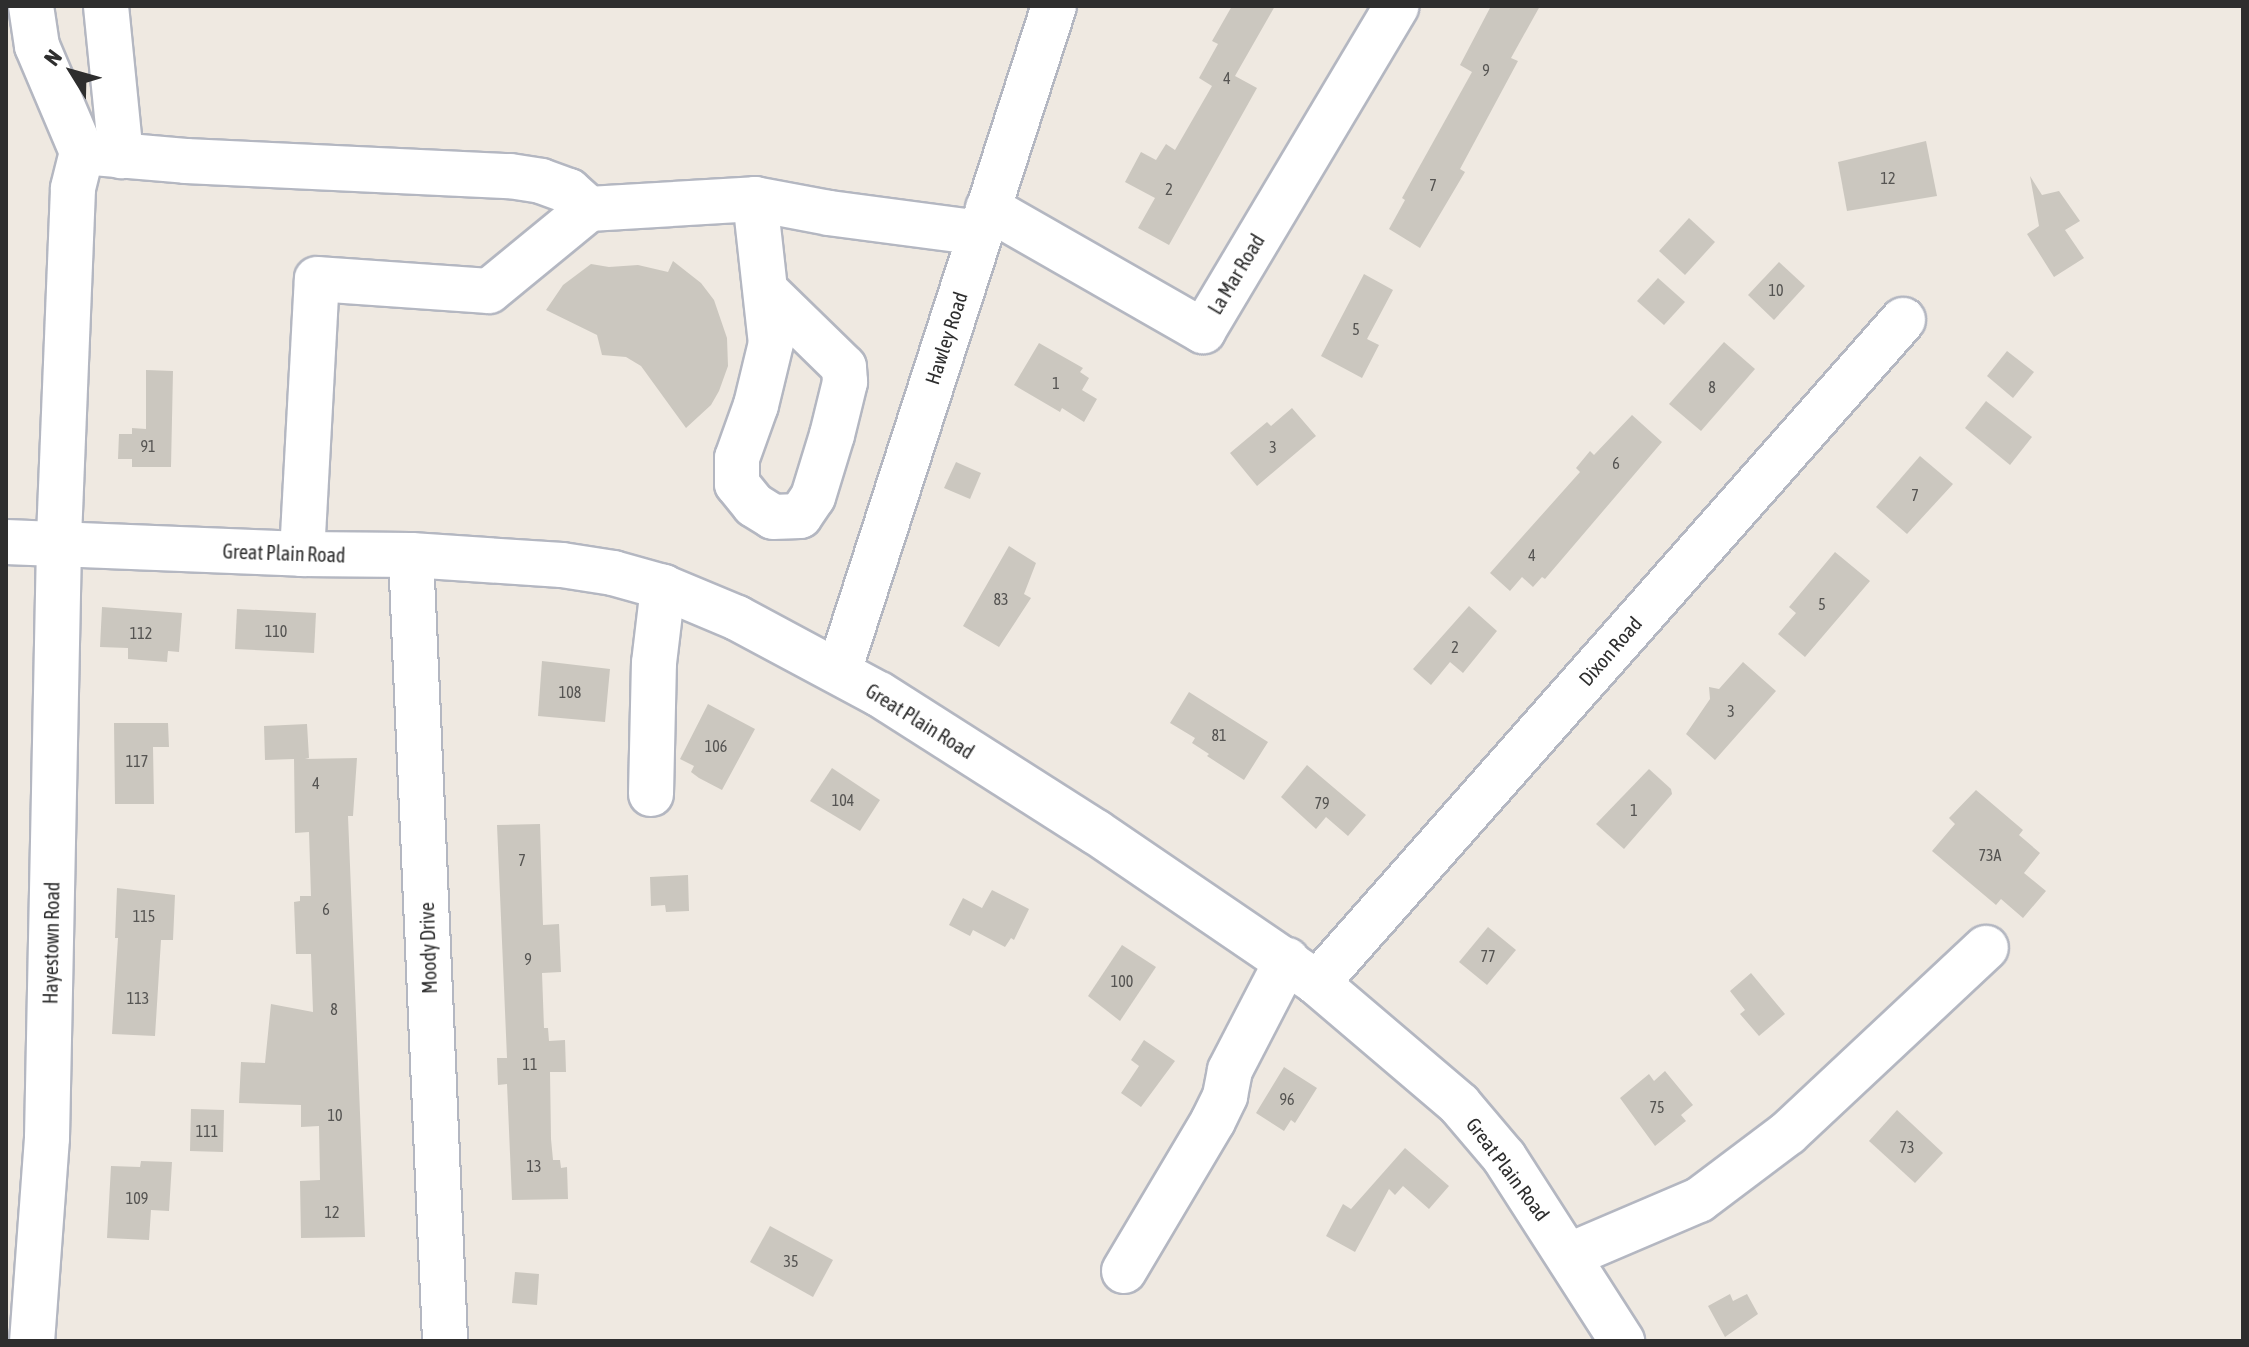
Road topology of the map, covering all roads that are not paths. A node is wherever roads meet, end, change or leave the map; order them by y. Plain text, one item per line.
1 (31, 6) edge
2 (106, 6) edge
3 (1054, 6) edge
4 (1397, 6) edge
5 (101, 154) junction
6 (755, 199) junction
7 (589, 209) junction
8 (984, 220) junction
9 (766, 291) dead end
10 (1903, 320) dead end
11 (6, 542) edge
12 (59, 545) junction
13 (302, 554) junction
14 (411, 555) junction
15 (663, 587) junction
16 (839, 671) junction
17 (651, 794) dead end
18 (1986, 948) dead end
19 (1302, 972) junction
20 (1570, 1255) junction
21 (1124, 1271) dead end
22 (32, 1341) edge
23 (445, 1341) edge
24 (1622, 1341) edge

1 - 5 street
2 - 5 street, Hayestown Road
3 - 8 street, Hawley Road
4 - 8 street, La Mar Road
5 - 7 street
5 - 12 street, Hayestown Road
6 - 7 street
6 - 8 street
6 - 9 street
7 - 13 street
8 - 16 street, Hawley Road
10 - 19 street, Dixon Road
11 - 12 street, Great Plain Road
12 - 13 street, Great Plain Road
12 - 22 street, Hayestown Road
13 - 14 street, Great Plain Road
14 - 15 street, Great Plain Road
14 - 23 street, Moody Drive
15 - 16 street, Great Plain Road
15 - 17 street
16 - 19 street, Great Plain Road
18 - 20 street
19 - 20 street, Great Plain Road
19 - 21 street, Dixon Road
20 - 24 street, Great Plain Road

